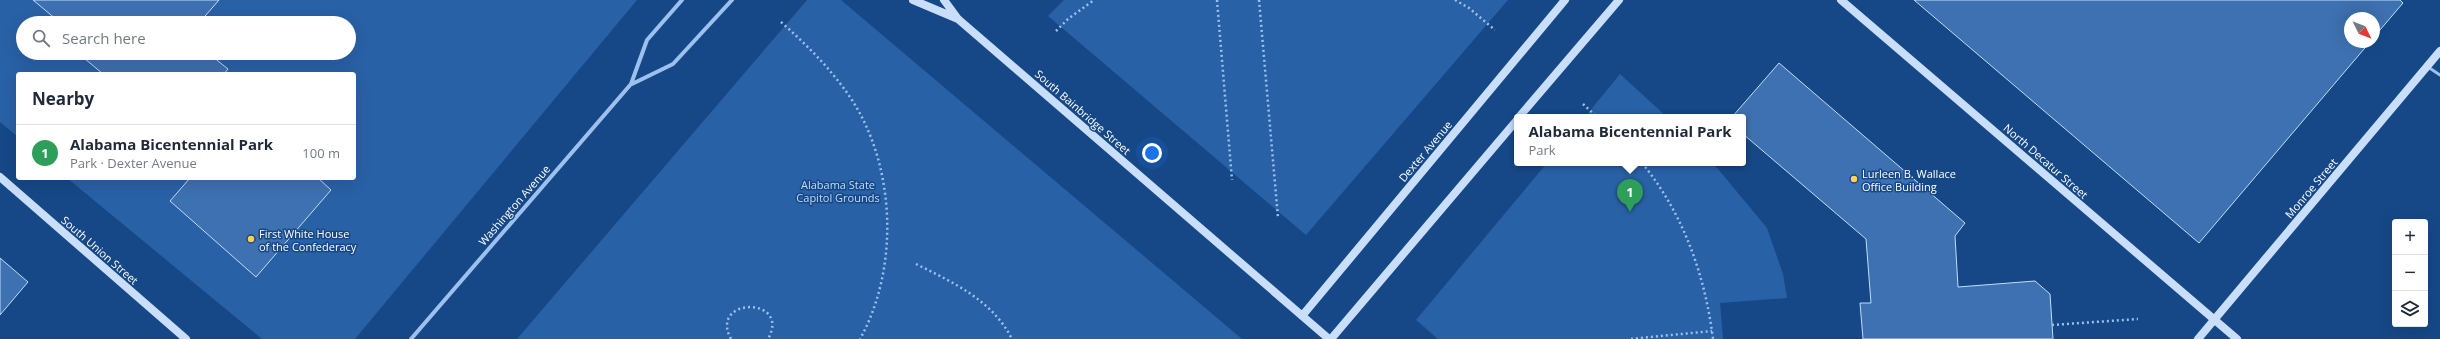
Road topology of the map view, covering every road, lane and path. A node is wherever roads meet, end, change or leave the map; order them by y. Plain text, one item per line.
1 (682, 0) edge
2 (732, 0) edge
3 (913, 0) edge
4 (944, 0) edge
5 (1094, 0) edge
6 (1217, 0) edge
7 (1259, 0) edge
8 (1455, 0) edge
9 (1565, 0) edge
10 (1619, 0) edge
11 (1841, 0) edge
12 (958, 19) junction
13 (781, 22) dead end
14 (1494, 30) dead end
15 (1056, 31) dead end
16 (2440, 51) edge
17 (2427, 66) junction
18 (2440, 75) edge
19 (631, 84) junction
20 (1583, 104) dead end
21 (1523, 114) edge
22 (1594, 114) edge
23 (1514, 124) edge
24 (1644, 166) edge
25 (0, 177) edge
26 (1232, 180) dead end
27 (1278, 218) dead end
28 (916, 264) dead end
29 (1302, 316) junction
30 (2138, 319) dead end
31 (2214, 320) junction
32 (2052, 325) dead end
33 (1712, 330) junction
34 (186, 339) edge
35 (411, 339) edge
36 (731, 339) edge
37 (768, 339) edge
38 (860, 339) edge
39 (1012, 339) edge
40 (1330, 339) edge
41 (1630, 339) edge
42 (1713, 339) edge
43 (2198, 339) edge
44 (2237, 339) edge

1 - 19 street, Washington Avenue
2 - 19 street, Washington Avenue
3 - 12 street, South Bainbridge Street
4 - 12 street, South Bainbridge Street
5 - 15 path
6 - 26 path
7 - 27 path
8 - 14 path
9 - 29 street, Dexter Avenue
10 - 21 street
11 - 31 street, North Decatur Street
12 - 29 street, South Bainbridge Street
13 - 38 path
16 - 17 street, Monroe Street
17 - 18 lane
17 - 31 street, Monroe Street
19 - 35 street, Washington Avenue
20 - 22 path
23 - 40 street
24 - 33 path
25 - 34 street, South Union Street
28 - 39 path
29 - 40 street, South Bainbridge Street
30 - 32 path
31 - 43 street, Monroe Street
31 - 44 street, North Decatur Street
33 - 41 path
33 - 42 path
36 - 37 path

